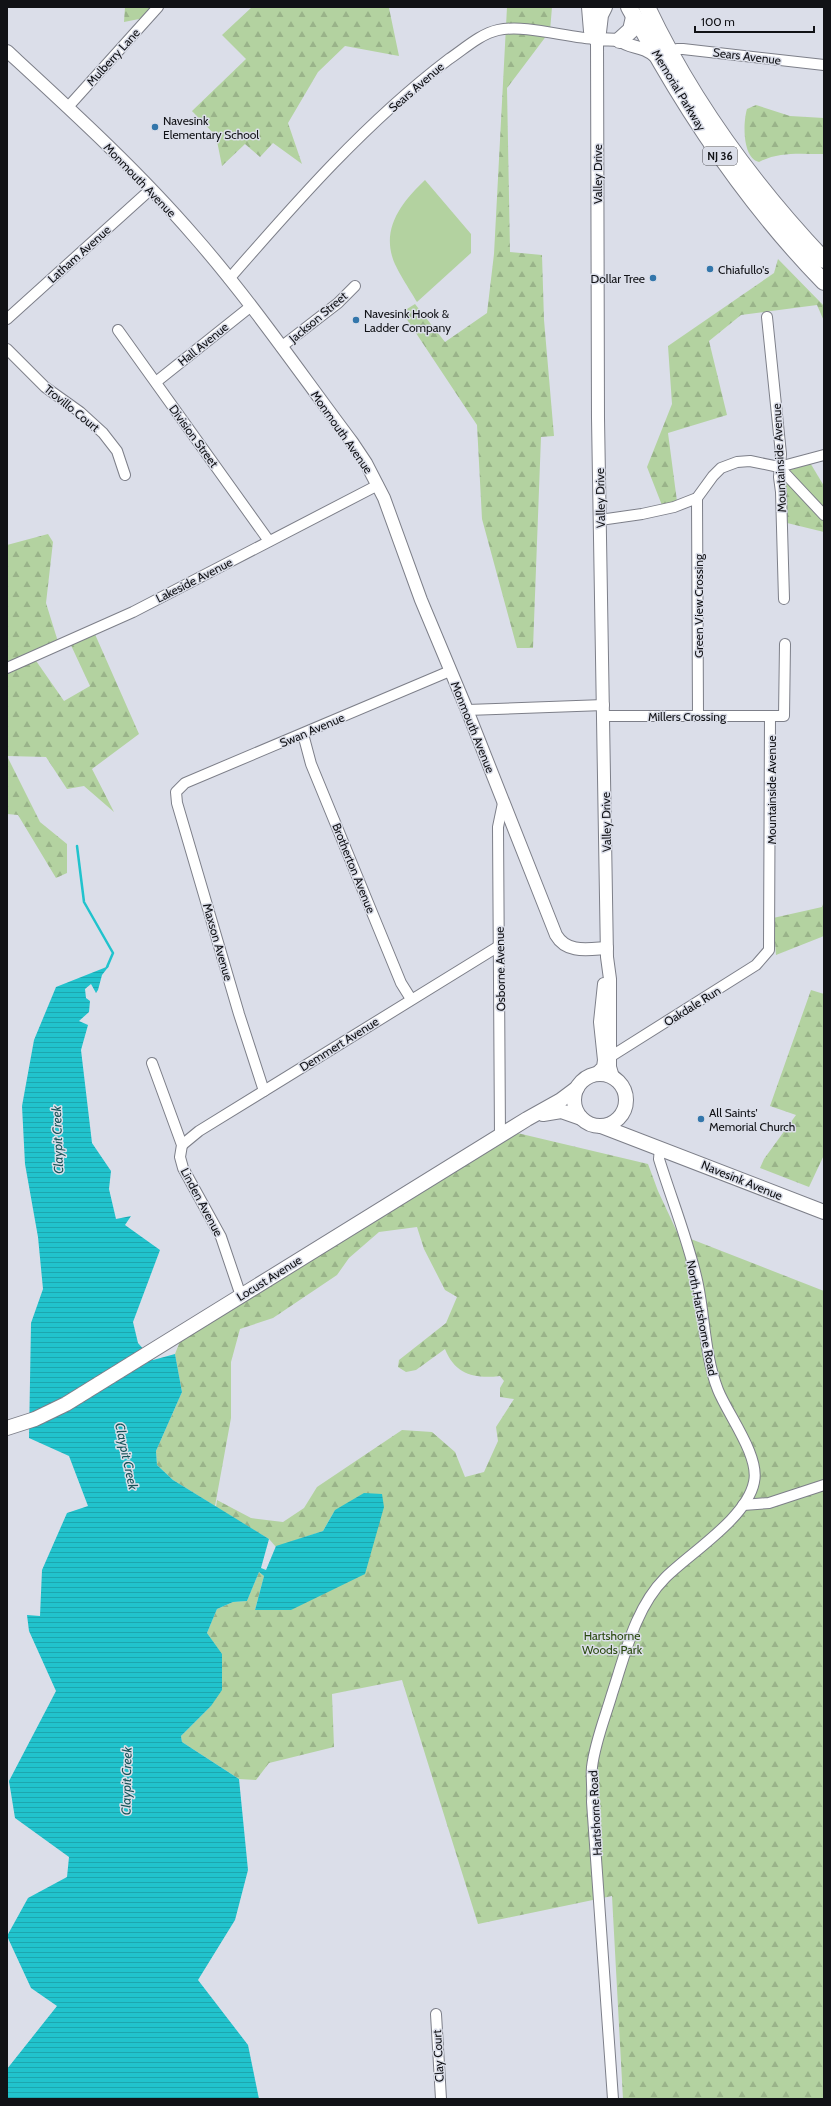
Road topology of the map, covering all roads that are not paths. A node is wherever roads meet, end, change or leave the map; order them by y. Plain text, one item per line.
1 (158, 7) edge
2 (590, 7) edge
3 (604, 7) edge
4 (647, 7) edge
5 (631, 12) edge
6 (597, 40) junction
7 (620, 40) junction
8 (7, 51) edge
9 (665, 55) junction
10 (824, 65) edge
11 (68, 107) junction
12 (151, 189) junction
13 (824, 260) edge
14 (229, 279) junction
15 (824, 282) edge
16 (355, 286) dead end
17 (250, 306) junction
18 (768, 317) dead end
19 (7, 319) edge
20 (118, 330) dead end
21 (281, 347) junction
22 (7, 349) edge
23 (156, 382) junction
24 (824, 455) edge
25 (779, 467) junction
26 (125, 475) dead end
27 (378, 484) junction
28 (697, 498) junction
29 (824, 515) edge
30 (600, 520) junction
31 (269, 541) junction
32 (784, 599) dead end
33 (785, 644) dead end
34 (7, 668) edge
35 (450, 671) junction
36 (467, 710) junction
37 (604, 711) junction
38 (698, 715) junction
39 (770, 716) junction
40 (303, 734) junction
41 (176, 792) joint
42 (503, 803) junction
43 (499, 946) junction
44 (769, 950) joint
45 (607, 952) junction
46 (411, 1000) junction
47 (610, 1057) junction
48 (152, 1063) dead end
49 (596, 1074) junction
50 (613, 1077) junction
51 (577, 1088) junction
52 (264, 1091) junction
53 (620, 1116) junction
54 (581, 1118) junction
55 (527, 1119) junction
56 (601, 1126) junction
57 (500, 1136) junction
58 (182, 1145) junction
59 (660, 1148) junction
60 (824, 1212) edge
61 (241, 1296) junction
62 (7, 1428) edge
63 (824, 1485) edge
64 (743, 1505) junction
65 (436, 2014) dead end
66 (440, 2099) edge
67 (613, 2099) edge

1 - 11 street, Mulberry Lane
2 - 6 highway
3 - 6 highway
4 - 9 highway, Memorial Parkway / NJ 36
5 - 7 highway
5 - 9 highway, Memorial Parkway / NJ 36
6 - 7 street, Sears Avenue
6 - 14 street, Sears Avenue
6 - 30 street, Valley Drive
7 - 9 street, Sears Avenue
8 - 11 street, Monmouth Avenue
9 - 10 street, Sears Avenue
9 - 13 highway, Memorial Parkway / NJ 36
9 - 15 highway, Memorial Parkway / NJ 36
11 - 12 street, Monmouth Avenue
12 - 14 street, Monmouth Avenue
12 - 19 street, Latham Avenue
14 - 17 street, Monmouth Avenue
16 - 21 street, Jackson Street
17 - 21 street, Monmouth Avenue
17 - 23 street, Hall Avenue
18 - 25 street, Mountainside Avenue
20 - 23 street, Division Street
21 - 27 street, Monmouth Avenue
22 - 26 street, Trovillo Court
23 - 31 street, Division Street
24 - 25 street
25 - 28 street
25 - 29 street
25 - 32 street, Mountainside Avenue
27 - 31 street, Lakeside Avenue
27 - 35 street, Monmouth Avenue
28 - 30 street
28 - 38 street, Green View Crossing
30 - 37 street, Valley Drive
31 - 34 street, Lakeside Avenue
33 - 39 street
35 - 36 street, Monmouth Avenue
35 - 40 street, Swan Avenue
36 - 37 street, Millers Crossing
36 - 42 street, Monmouth Avenue
37 - 38 street, Millers Crossing
37 - 45 street, Valley Drive
38 - 39 street, Millers Crossing
39 - 44 street, Mountainside Avenue
40 - 41 street, Swan Avenue
40 - 46 street, Brotherton Avenue
41 - 52 street, Maxson Avenue
42 - 43 street, Osborne Avenue
42 - 45 street, Monmouth Avenue
43 - 46 street, Demmert Avenue
43 - 57 street, Osborne Avenue
44 - 47 street, Oakdale Run
45 - 47 street, Valley Drive
45 - 49 street, Valley Drive
46 - 52 street, Demmert Avenue
47 - 50 street, Valley Drive
48 - 58 street, Linden Avenue
49 - 50 main road
49 - 51 main road
50 - 53 main road
51 - 54 main road
51 - 55 main road, Locust Avenue
52 - 58 street, Demmert Avenue
53 - 56 main road
53 - 59 main road, Navesink Avenue
54 - 55 main road, Locust Avenue
54 - 56 main road
55 - 57 main road, Locust Avenue
56 - 59 main road, Navesink Avenue
57 - 61 main road, Locust Avenue
58 - 61 street, Linden Avenue
59 - 60 main road, Navesink Avenue
59 - 64 street, North Hartshorne Road
61 - 62 main road, Locust Avenue
63 - 64 street
64 - 67 street, Hartshorne Road
65 - 66 street, Clay Court

